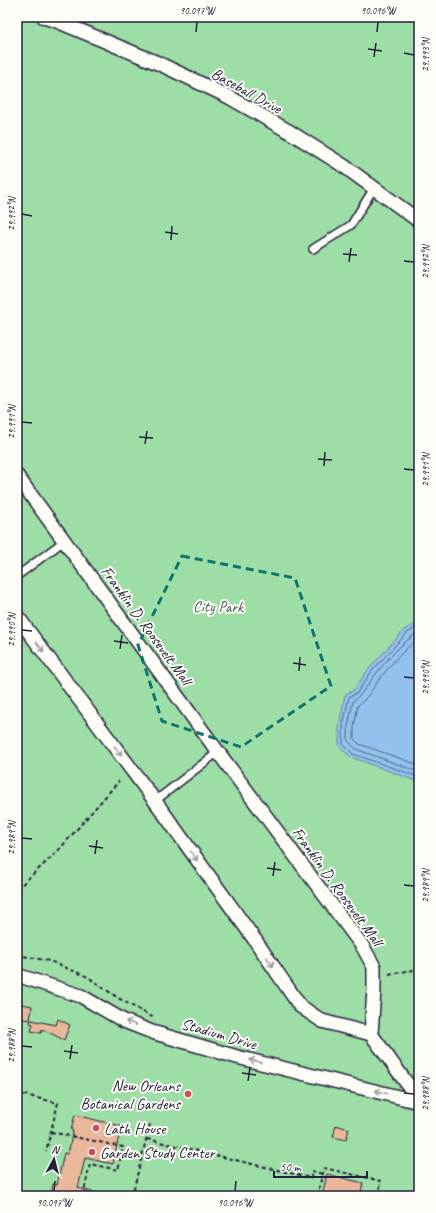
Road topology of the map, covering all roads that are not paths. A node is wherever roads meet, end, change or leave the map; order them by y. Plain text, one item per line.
1 (44, 17) edge
2 (374, 188) junction
3 (419, 221) edge
4 (313, 249) dead end
5 (17, 476) edge
6 (64, 541) junction
7 (17, 576) edge
8 (17, 616) edge
9 (218, 752) junction
10 (155, 801) junction
11 (17, 975) edge
12 (371, 1034) junction
13 (419, 1101) edge

1 - 2 street, Baseball Drive
2 - 3 street, Baseball Drive
2 - 4 lane
5 - 6 street, Franklin D. Roosevelt Mall
6 - 7 lane
6 - 9 street, Franklin D. Roosevelt Mall
8 -> 10 street
9 - 10 lane
9 - 12 street, Franklin D. Roosevelt Mall
10 -> 12 street
13 -> 11 street, Stadium Drive
12 - 13 street

